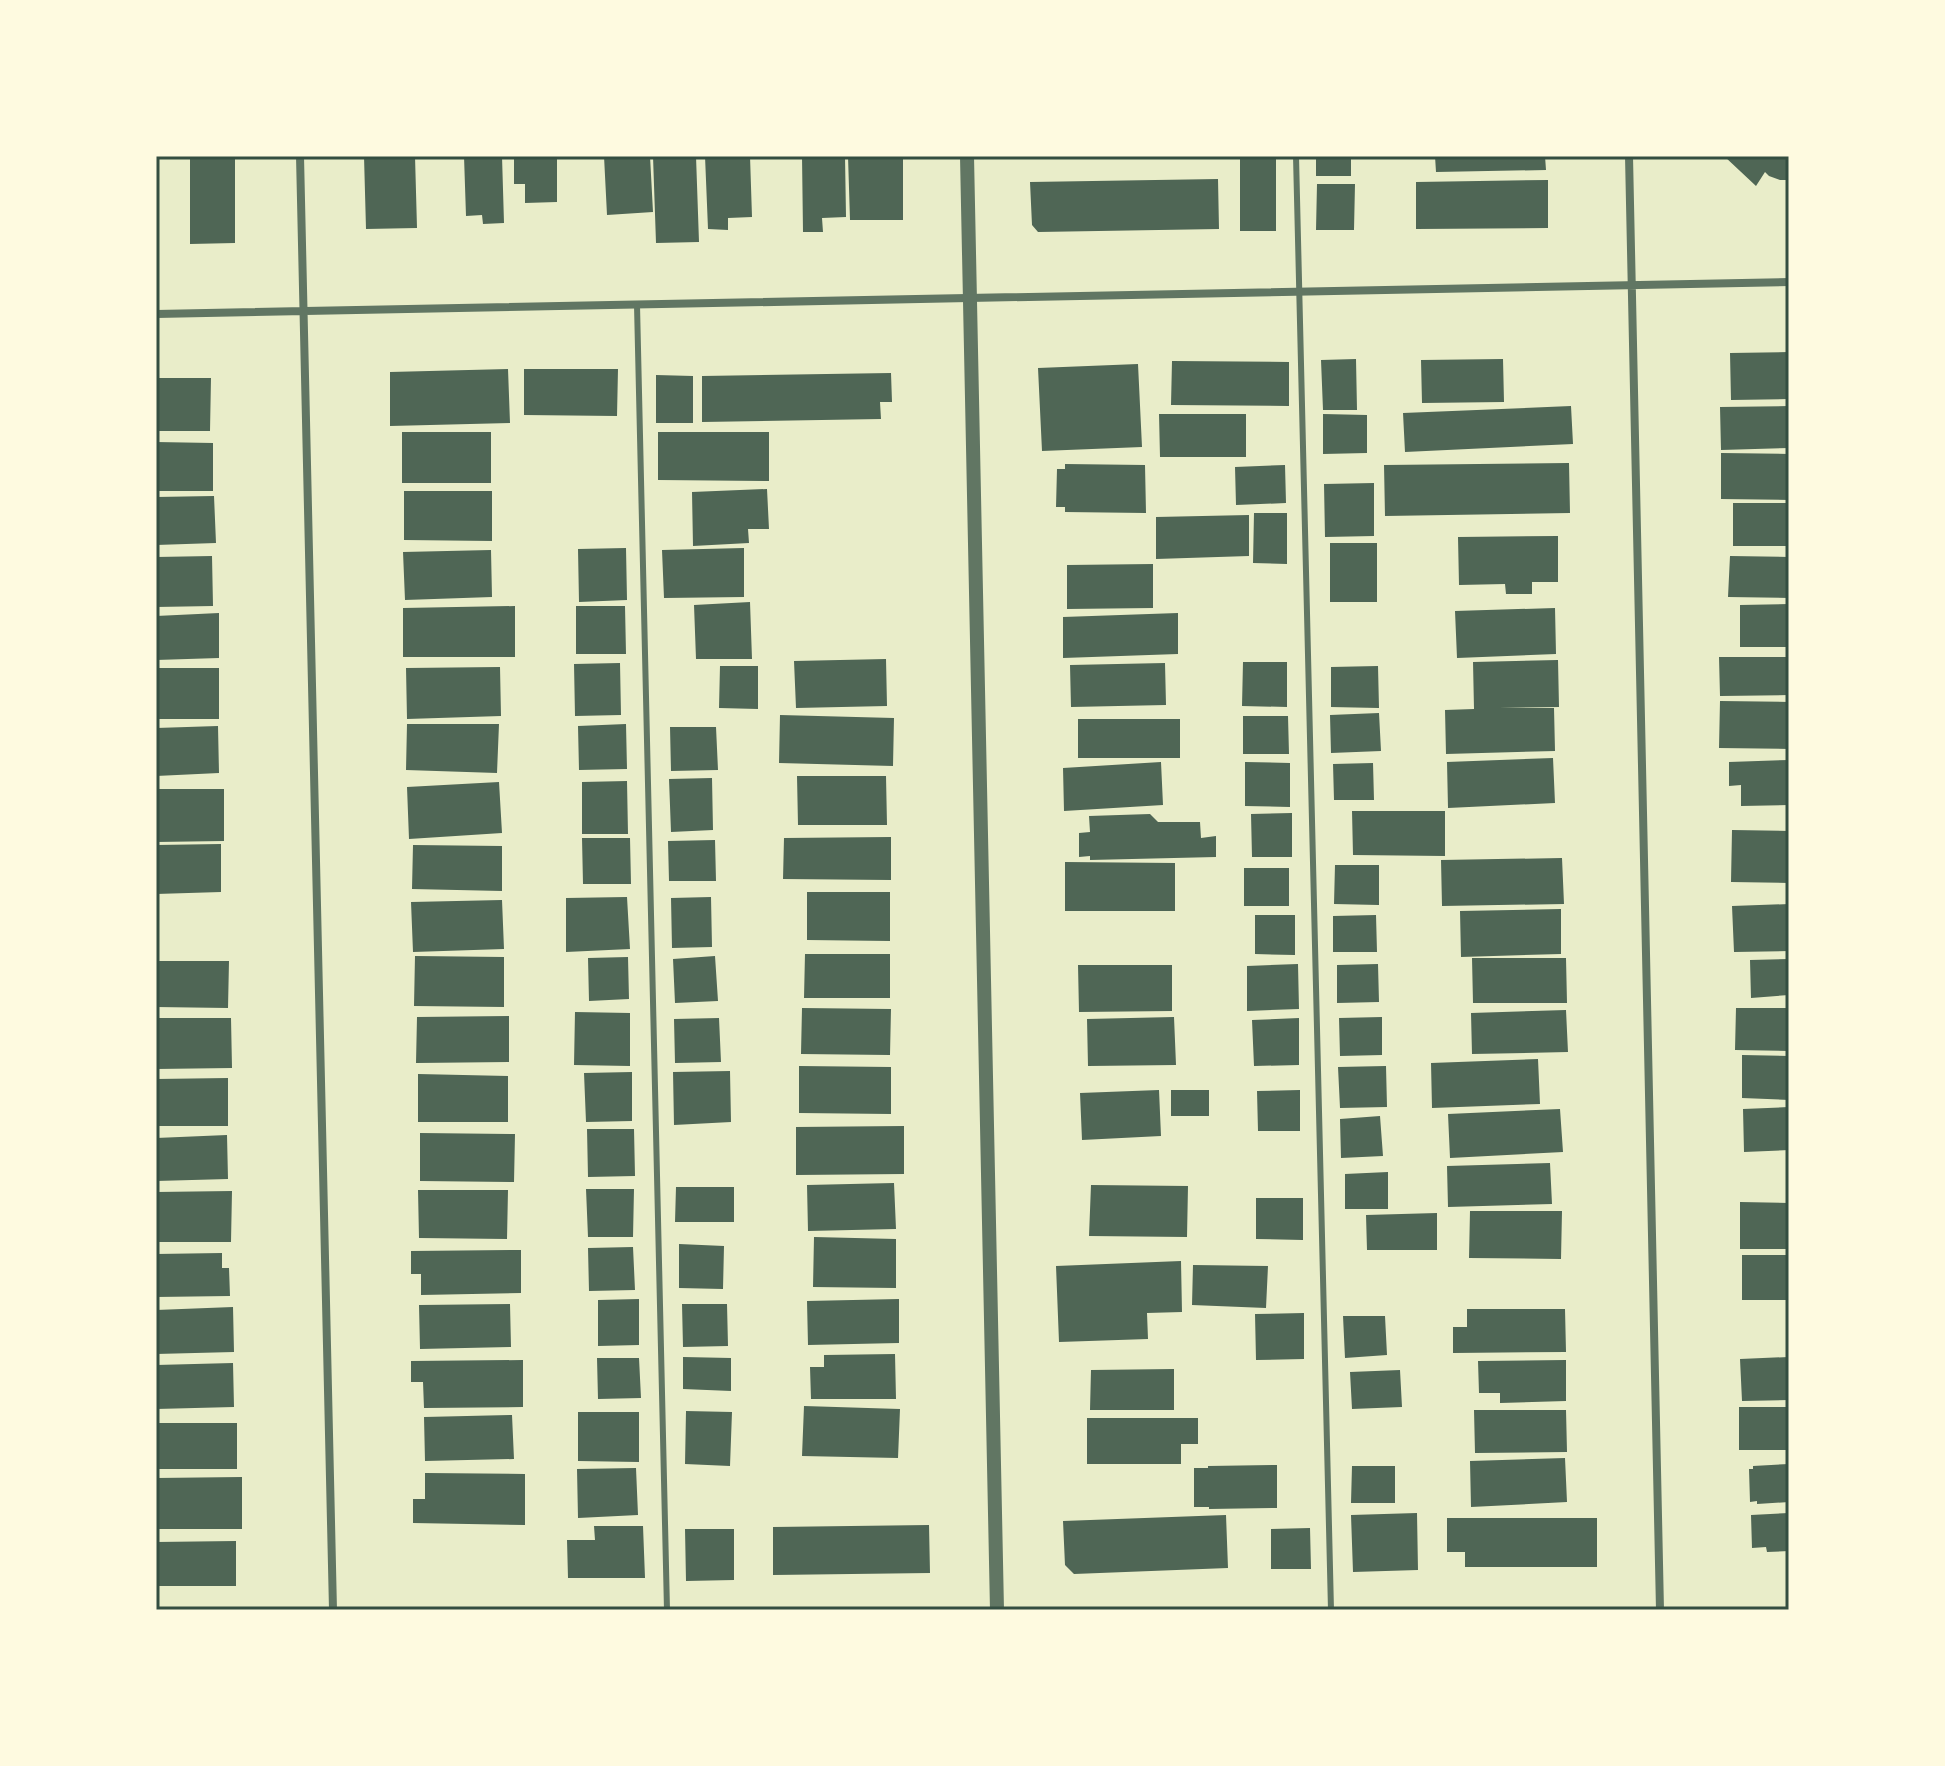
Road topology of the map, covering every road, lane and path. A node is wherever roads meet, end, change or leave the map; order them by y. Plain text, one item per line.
1 (300, 156) edge
2 (967, 156) edge
3 (1296, 156) edge
4 (1629, 156) edge
5 (1789, 282) edge
6 (1632, 285) junction
7 (1299, 291) junction
8 (970, 299) junction
9 (637, 305) junction
10 (303, 312) junction
11 (156, 314) edge
12 (333, 1610) edge
13 (667, 1610) edge
14 (997, 1610) edge
15 (1331, 1610) edge
16 (1660, 1610) edge

1 - 10 street
2 - 8 street
3 - 7 lane
4 - 6 street
5 - 6 street
6 - 7 street
6 - 16 street
7 - 8 street
7 - 15 lane
8 - 9 street
8 - 14 street
9 - 10 street
9 - 13 lane
10 - 11 street
10 - 12 street

